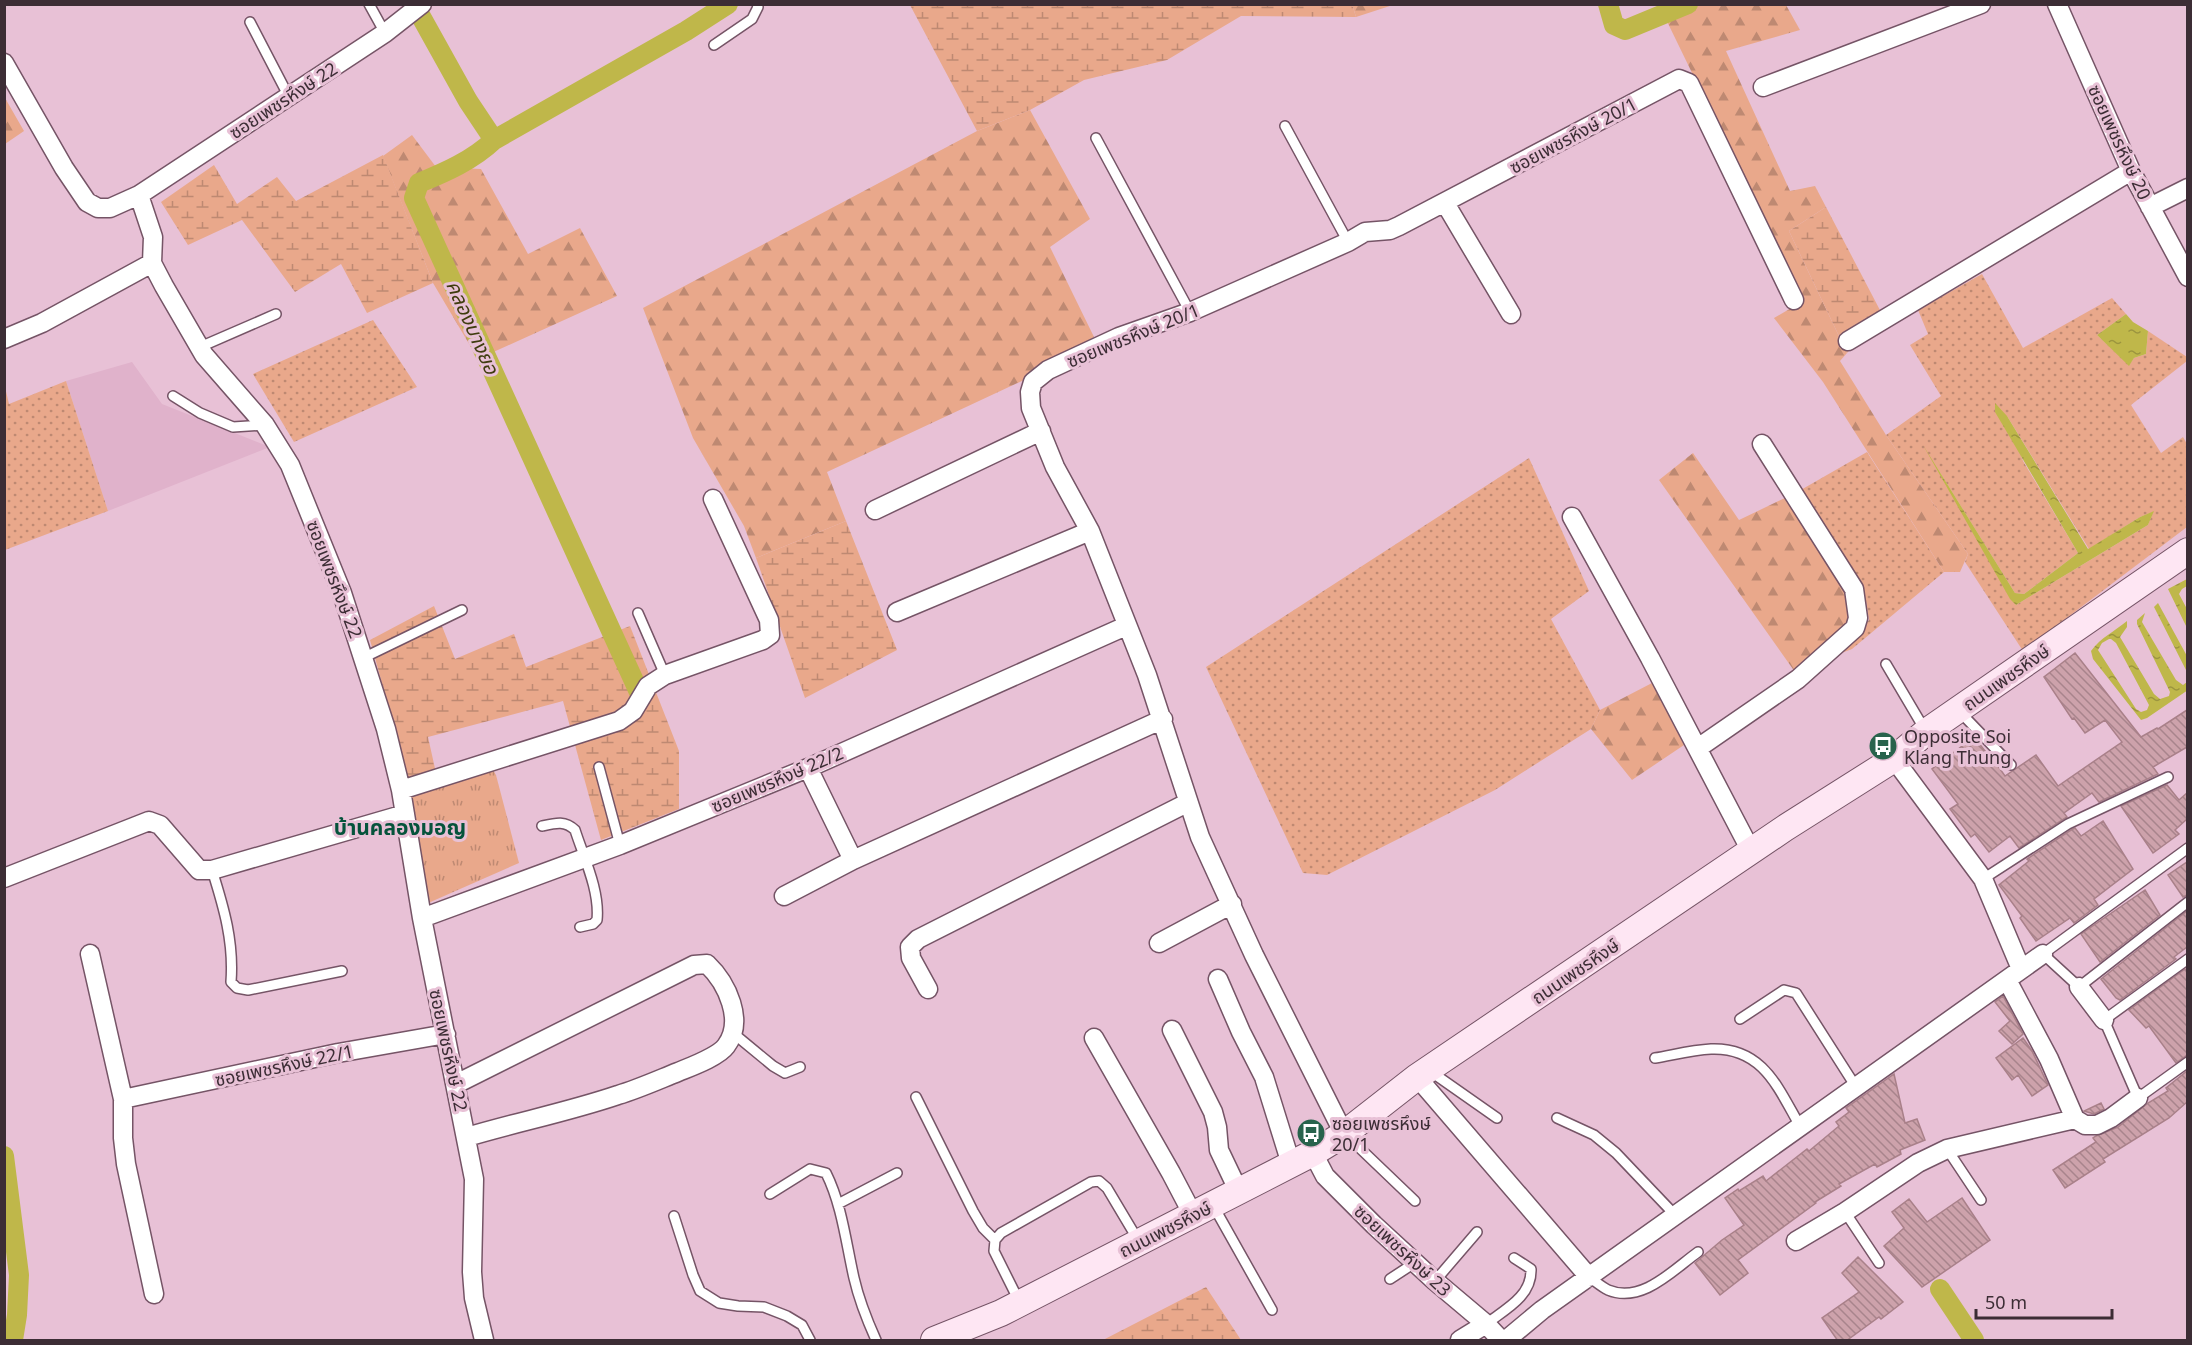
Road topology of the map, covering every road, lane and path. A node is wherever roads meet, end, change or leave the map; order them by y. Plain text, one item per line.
1 (369, 4) edge
2 (757, 4) edge
3 (1981, 4) edge
4 (2057, 4) edge
5 (422, 5) edge
6 (250, 22) dead end
7 (385, 33) junction
8 (714, 45) dead end
9 (4, 63) edge
10 (1763, 87) dead end
11 (289, 97) junction
12 (1285, 126) dead end
13 (1096, 138) dead end
14 (2131, 171) junction
15 (2187, 188) edge
16 (139, 195) junction
17 (1446, 202) junction
18 (2150, 207) junction
19 (1348, 242) junction
20 (152, 263) junction
21 (2187, 277) edge
22 (1794, 300) dead end
23 (1190, 312) junction
24 (276, 314) dead end
25 (1511, 314) dead end
26 (4, 339) edge
27 (1848, 341) dead end
28 (200, 347) junction
29 (173, 396) dead end
30 (266, 425) junction
31 (1041, 431) junction
32 (1762, 444) dead end
33 (713, 499) dead end
34 (875, 510) dead end
35 (1572, 517) dead end
36 (1090, 531) junction
37 (2187, 551) edge
38 (462, 610) dead end
39 (897, 612) dead end
40 (638, 613) dead end
41 (1126, 626) junction
42 (365, 657) junction
43 (1886, 664) dead end
44 (665, 675) junction
45 (1959, 711) junction
46 (1163, 719) junction
47 (1926, 732) junction
48 (1698, 748) junction
49 (1894, 759) junction
50 (2012, 765) dead end
51 (599, 767) dead end
52 (808, 768) junction
53 (2168, 777) dead end
54 (401, 790) junction
55 (1188, 803) junction
56 (405, 814) junction
57 (542, 826) dead end
58 (620, 845) junction
59 (2187, 848) edge
60 (1751, 851) junction
61 (584, 858) junction
62 (853, 860) junction
63 (212, 870) junction
64 (4, 878) edge
65 (1983, 879) junction
66 (784, 897) dead end
67 (2187, 902) edge
68 (1232, 904) junction
69 (422, 918) junction
70 (580, 927) dead end
71 (1159, 943) dead end
72 (90, 954) dead end
73 (2043, 954) junction
74 (2187, 959) edge
75 (342, 971) dead end
76 (2014, 975) junction
77 (1218, 979) dead end
78 (2079, 987) junction
79 (928, 989) dead end
80 (1740, 1019) dead end
81 (2104, 1020) junction
82 (1172, 1030) dead end
83 (733, 1033) junction
84 (446, 1034) junction
85 (1094, 1038) dead end
86 (1655, 1058) dead end
87 (2187, 1062) edge
88 (800, 1067) dead end
89 (1423, 1074) junction
90 (456, 1084) junction
91 (1856, 1087) junction
92 (916, 1097) dead end
93 (2138, 1098) junction
94 (123, 1099) junction
95 (1497, 1118) dead end
96 (1557, 1118) dead end
97 (2074, 1119) junction
98 (1800, 1126) junction
99 (1344, 1134) junction
100 (467, 1137) junction
101 (1947, 1149) junction
102 (1302, 1159) junction
103 (897, 1173) dead end
104 (1239, 1192) junction
105 (770, 1194) dead end
106 (1981, 1200) dead end
107 (1415, 1201) dead end
108 (838, 1204) junction
109 (1203, 1210) junction
110 (1845, 1212) junction
111 (1675, 1215) junction
112 (674, 1216) dead end
113 (1478, 1232) dead end
114 (995, 1240) junction
115 (1796, 1241) dead end
116 (1139, 1242) junction
117 (1698, 1252) dead end
118 (1514, 1258) dead end
119 (1416, 1262) junction
120 (1879, 1263) dead end
121 (1589, 1277) junction
122 (1390, 1279) dead end
123 (1435, 1281) junction
124 (154, 1294) dead end
125 (1020, 1304) junction
126 (1272, 1310) dead end
127 (1486, 1324) junction
128 (484, 1341) edge
129 (810, 1341) edge
130 (876, 1341) edge
131 (934, 1341) edge
132 (1460, 1341) edge
133 (1503, 1341) edge

1 - 7 lane
2 - 8 lane
3 - 10 street
4 - 14 street, ซอยเพชรหึงษ์ 20
5 - 7 street, ซอยเพชรหึงษ์ 22
6 - 11 lane
7 - 11 street, ซอยเพชรหึงษ์ 22
9 - 16 street
11 - 16 street, ซอยเพชรหึงษ์ 22
12 - 19 lane
13 - 23 lane
14 - 18 street, ซอยเพชรหึงษ์ 20
14 - 27 street
15 - 18 street
16 - 20 street, ซอยเพชรหึงษ์ 22
17 - 19 street, ซอยเพชรหึงษ์ 20/1
17 - 22 street, ซอยเพชรหึงษ์ 20/1
17 - 25 street
18 - 21 street, ซอยเพชรหึงษ์ 20
19 - 23 street, ซอยเพชรหึงษ์ 20/1
20 - 26 street
20 - 28 street, ซอยเพชรหึงษ์ 22
23 - 31 street, ซอยเพชรหึงษ์ 20/1
24 - 28 lane
28 - 30 street, ซอยเพชรหึงษ์ 22
29 - 30 lane
30 - 42 street, ซอยเพชรหึงษ์ 22
31 - 34 street
31 - 36 street, ซอยเพชรหึงษ์ 20/1
32 - 48 street
33 - 44 street
35 - 48 street
36 - 39 street
36 - 41 street, ซอยเพชรหึงษ์ 20/1
37 - 45 main road, ถนนเพชรหึงษ์
38 - 42 lane
40 - 44 lane
41 - 46 street, ซอยเพชรหึงษ์ 20/1
41 - 52 street, ซอยเพชรหึงษ์ 22/2
42 - 54 street, ซอยเพชรหึงษ์ 22
43 - 47 lane
44 - 54 street
45 - 47 main road, ถนนเพชรหึงษ์
45 - 50 lane
46 - 55 street, ซอยเพชรหึงษ์ 20/1
46 - 62 street
47 - 49 main road, ถนนเพชรหึงษ์
48 - 60 street
49 - 60 main road, ถนนเพชรหึงษ์
49 - 65 street
51 - 58 lane
52 - 58 street, ซอยเพชรหึงษ์ 22/2
52 - 62 street
53 - 65 lane
54 - 56 street, ซอยเพชรหึงษ์ 22
55 - 68 street, ซอยเพชรหึงษ์ 20/1
55 - 79 street
56 - 63 street
56 - 69 street, ซอยเพชรหึงษ์ 22
57 - 61 lane
58 - 61 street, ซอยเพชรหึงษ์ 22/2
59 - 73 lane
60 - 89 main road, ถนนเพชรหึงษ์
61 - 69 street, ซอยเพชรหึงษ์ 22/2
61 - 70 lane
62 - 66 street
63 - 64 street
63 - 75 lane
65 - 76 street
67 - 78 lane
68 - 71 street
68 - 99 street, ซอยเพชรหึงษ์ 20/1
69 - 84 street, ซอยเพชรหึงษ์ 22
72 - 94 street
73 - 76 street
73 - 78 lane
74 - 81 lane
76 - 91 street
76 - 97 street
77 - 102 street, ซอยเพชรหึงษ์ 23
78 - 81 street
80 - 91 lane
81 - 93 lane
82 - 104 street
83 - 88 lane
83 - 90 street
83 - 100 street
84 - 90 street, ซอยเพชรหึงษ์ 22
84 - 94 street, ซอยเพชรหึงษ์ 22/1
85 - 109 street
86 - 98 lane
87 - 93 lane
89 - 95 lane
89 - 99 main road, ถนนเพชรหึงษ์
89 - 121 street
90 - 100 street, ซอยเพชรหึงษ์ 22
91 - 98 street
92 - 114 lane
93 - 97 street
94 - 124 street
96 - 111 lane
97 - 101 street
98 - 111 street
99 - 102 main road, ถนนเพชรหึงษ์
99 - 107 lane
100 - 128 street, ซอยเพชรหึงษ์ 22
101 - 106 lane
101 - 110 street
102 - 104 main road, ถนนเพชรหึงษ์
102 - 119 street, ซอยเพชรหึงษ์ 23
103 - 108 lane
104 - 109 main road, ถนนเพชรหึงษ์
105 - 108 lane
108 - 130 lane
109 - 116 main road, ถนนเพชรหึงษ์
109 - 126 lane
110 - 115 street
110 - 120 lane
111 - 121 street
112 - 129 lane
113 - 123 lane
114 - 116 lane
114 - 125 lane
116 - 125 main road, ถนนเพชรหึงษ์
117 - 121 lane
118 - 127 lane
119 - 122 lane
119 - 123 street, ซอยเพชรหึงษ์ 23
121 - 133 street
123 - 127 street, ซอยเพชรหึงษ์ 23
125 - 131 main road, ถนนเพชรหึงษ์
127 - 132 street
127 - 133 street, ซอยเพชรหึงษ์ 23

